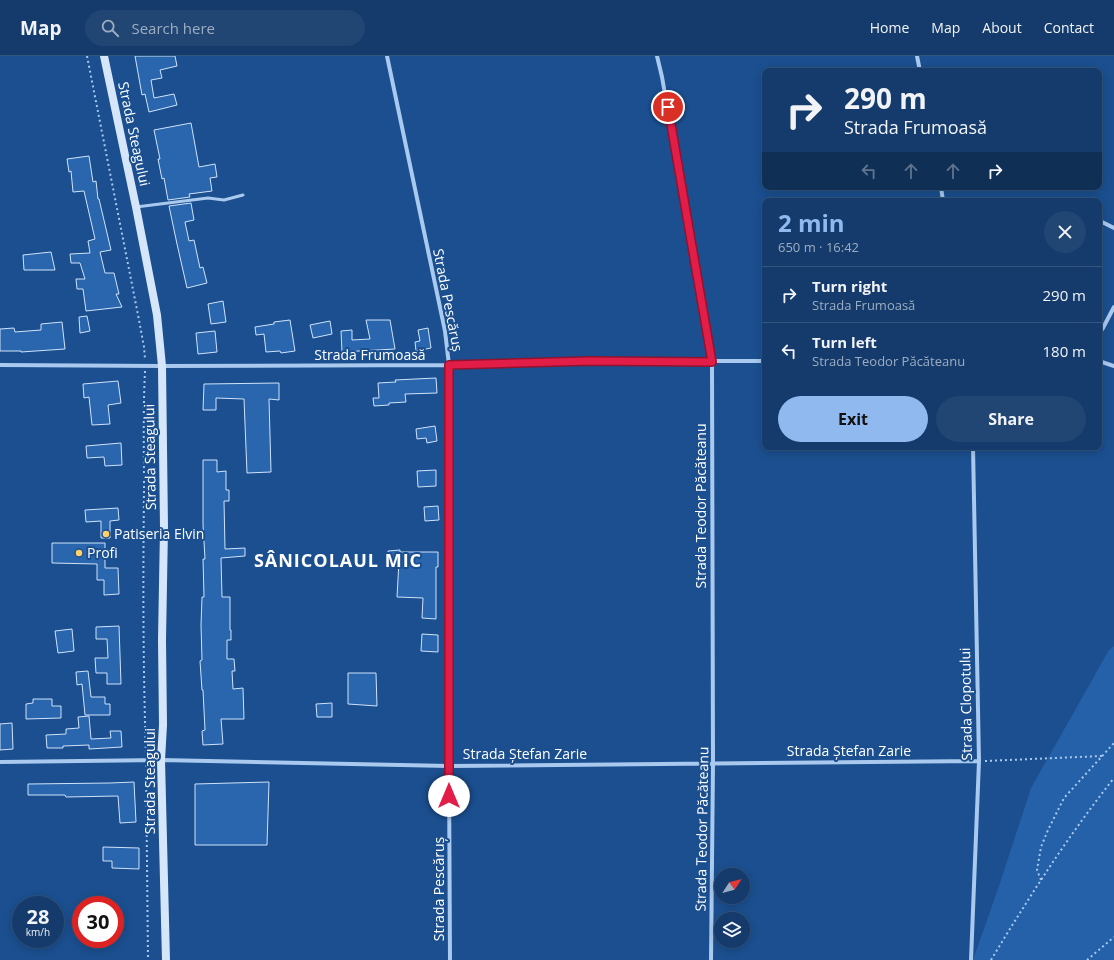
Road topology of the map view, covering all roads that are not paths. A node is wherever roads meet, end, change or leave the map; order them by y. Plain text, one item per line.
1 (104, 56) edge
2 (387, 56) edge
3 (657, 56) edge
4 (917, 56) edge
5 (919, 68) edge
6 (242, 195) dead end
7 (136, 207) junction
8 (1102, 222) edge
9 (1114, 228) edge
10 (1114, 307) edge
11 (1102, 330) edge
12 (762, 361) edge
13 (712, 362) junction
14 (1102, 362) edge
15 (449, 365) junction
16 (0, 366) edge
17 (162, 366) junction
18 (1114, 366) edge
19 (973, 450) edge
20 (162, 760) junction
21 (979, 761) junction
22 (0, 762) edge
23 (714, 764) junction
24 (449, 766) junction
25 (166, 960) edge
26 (450, 960) edge
27 (711, 960) edge
28 (971, 960) edge

1 - 7 main road, Strada Steagului
2 - 15 street, Strada Pescăruș
3 - 13 street, Strada Teodor Păcăteanu
4 - 5 street
6 - 7 lane
7 - 17 main road, Strada Steagului
8 - 9 street
10 - 11 street
12 - 13 street, Strada Frumoasă
13 - 15 street, Strada Frumoasă
13 - 23 street, Strada Teodor Păcăteanu
14 - 18 street
15 - 17 street, Strada Frumoasă
15 - 24 street, Strada Pescăruș
16 - 17 street, Strada Frumoasă
17 - 20 main road, Strada Steagului
19 - 21 street, Strada Clopotului
20 - 22 street, Strada Ștefan Zarie
20 - 24 street, Strada Ștefan Zarie
20 - 25 main road, Strada Steagului
21 - 23 street, Strada Ștefan Zarie
21 - 28 street, Strada Clopotului
23 - 24 street, Strada Ștefan Zarie
23 - 27 street, Strada Teodor Păcăteanu
24 - 26 street, Strada Pescăruș

